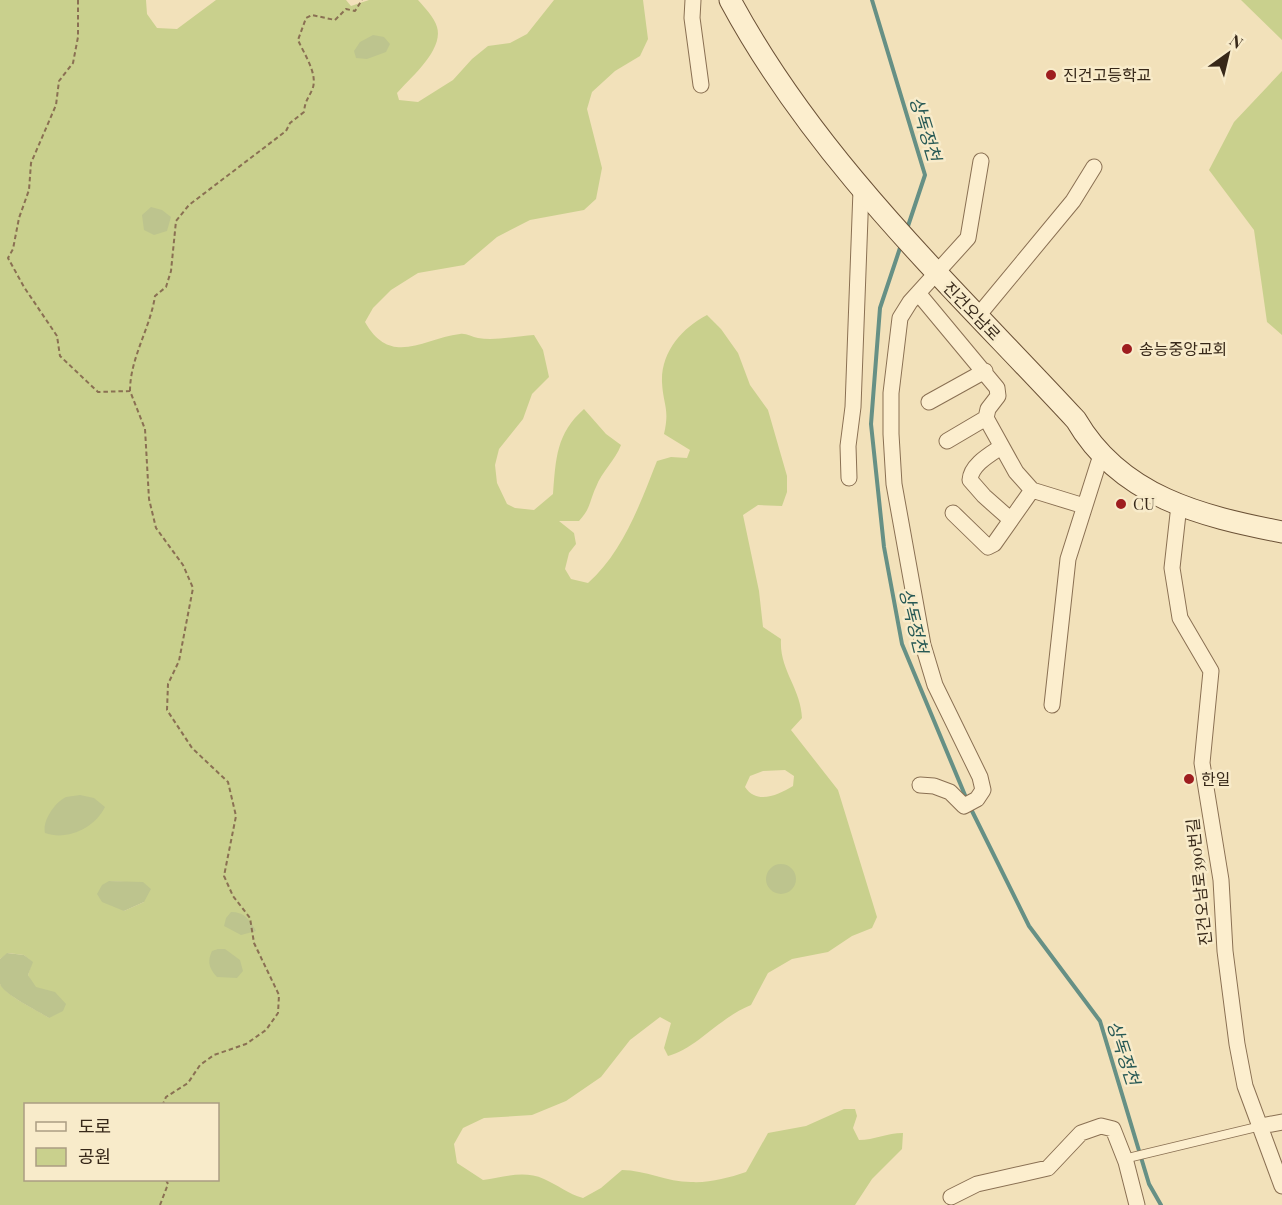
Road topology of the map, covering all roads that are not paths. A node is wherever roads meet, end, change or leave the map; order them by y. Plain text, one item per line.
1 (693, 0) edge
2 (730, 0) edge
3 (701, 85) dead end
4 (981, 162) dead end
5 (1094, 167) dead end
6 (861, 190) junction
7 (936, 273) junction
8 (918, 293) junction
9 (977, 317) junction
10 (985, 371) junction
11 (930, 402) dead end
12 (986, 418) junction
13 (947, 441) dead end
14 (1001, 447) junction
15 (1101, 455) junction
16 (849, 478) dead end
17 (1032, 490) junction
18 (1084, 506) junction
19 (1179, 506) junction
20 (953, 513) dead end
21 (1011, 520) junction
22 (1282, 532) edge
23 (1052, 705) dead end
24 (921, 785) dead end
25 (1282, 1122) edge
26 (1261, 1126) junction
27 (1129, 1160) junction
28 (1282, 1186) edge
29 (951, 1197) dead end
30 (1137, 1205) edge

1 - 3 street
2 - 6 main road, 진건오남로
4 - 7 street
5 - 9 street
6 - 7 main road, 진건오남로
6 - 16 street
7 - 8 street
7 - 9 main road, 진건오남로
8 - 10 street
8 - 24 street
9 - 15 main road, 진건오남로
10 - 11 street
10 - 12 street
12 - 13 street
12 - 14 street
14 - 17 street
14 - 21 street
15 - 18 street
15 - 19 main road, 진건오남로
17 - 18 street
17 - 21 street
18 - 23 street
19 - 22 main road, 진건오남로
19 - 26 street, 진건오남로390번길
20 - 21 street
25 - 26 street
26 - 27 lane
26 - 28 street, 진건오남로390번길
27 - 29 street
27 - 30 street

